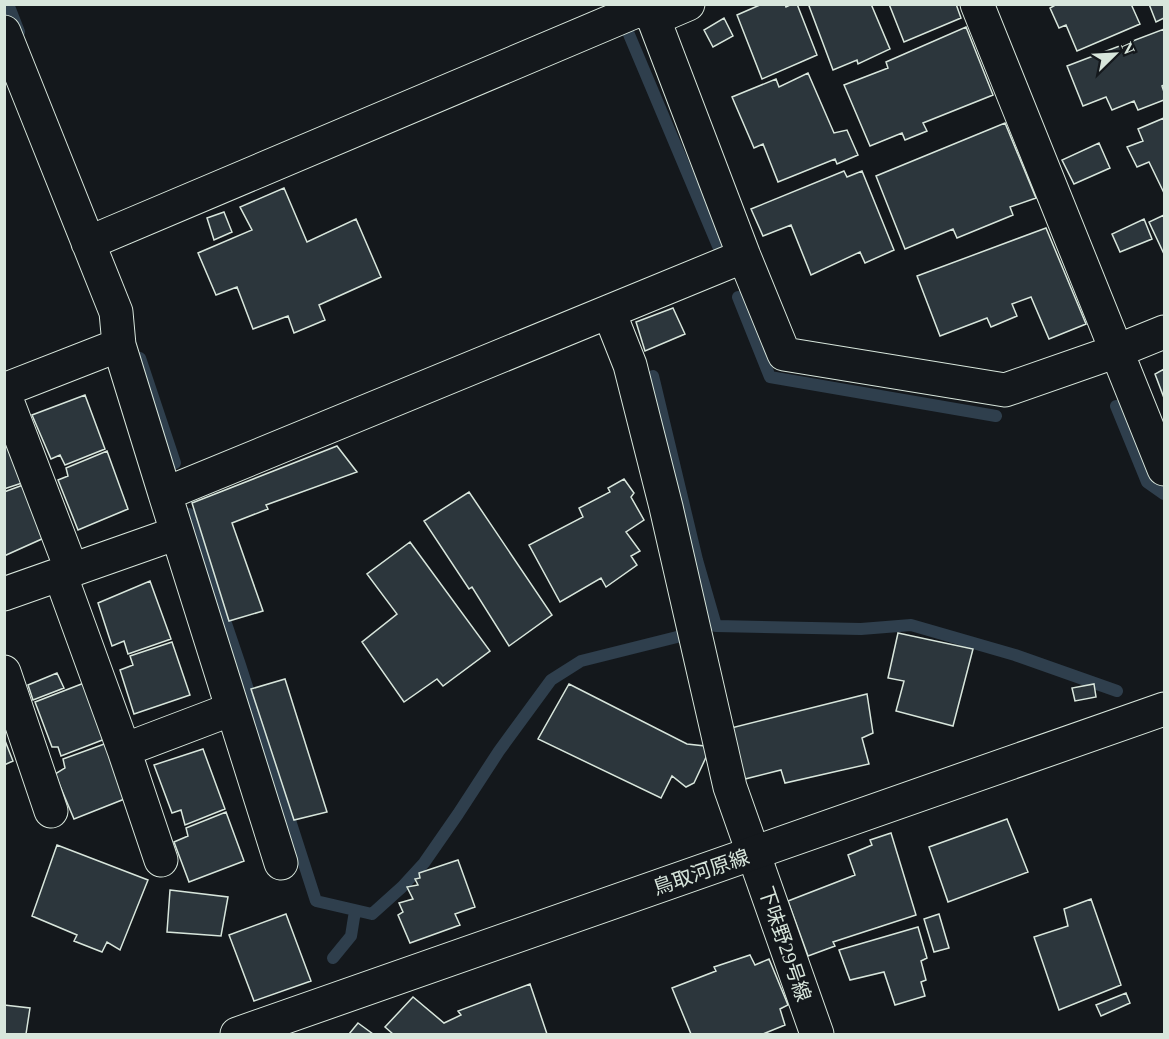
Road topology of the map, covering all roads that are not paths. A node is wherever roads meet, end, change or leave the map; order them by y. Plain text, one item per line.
1 (688, 4) edge
2 (977, 4) edge
3 (650, 10) edge
4 (4, 32) edge
5 (88, 243) junction
6 (744, 256) junction
7 (609, 312) junction
8 (1164, 332) edge
9 (119, 345) junction
10 (1117, 351) junction
11 (4, 391) edge
12 (1164, 469) edge
13 (165, 494) junction
14 (177, 533) junction
15 (66, 573) junction
16 (4, 594) edge
17 (4, 672) edge
18 (232, 709) junction
19 (1164, 709) edge
20 (124, 750) junction
21 (51, 811) dead end
22 (754, 853) junction
23 (161, 860) dead end
24 (281, 863) dead end
25 (237, 1035) edge
26 (816, 1035) edge

1 - 3 street
2 - 10 street
3 - 5 street
3 - 6 street
4 - 5 street
5 - 9 street
6 - 7 street
6 - 10 street
7 - 13 street
7 - 22 street, 下味野29号線
8 - 10 street
9 - 11 street
9 - 13 street
10 - 12 street
11 - 15 street
13 - 14 street
14 - 15 street
14 - 18 street
15 - 16 street
15 - 20 street
17 - 21 street
18 - 20 street
18 - 24 street
19 - 22 street, 鳥取河原線
20 - 23 street
22 - 25 street, 鳥取河原線
22 - 26 street, 下味野29号線

